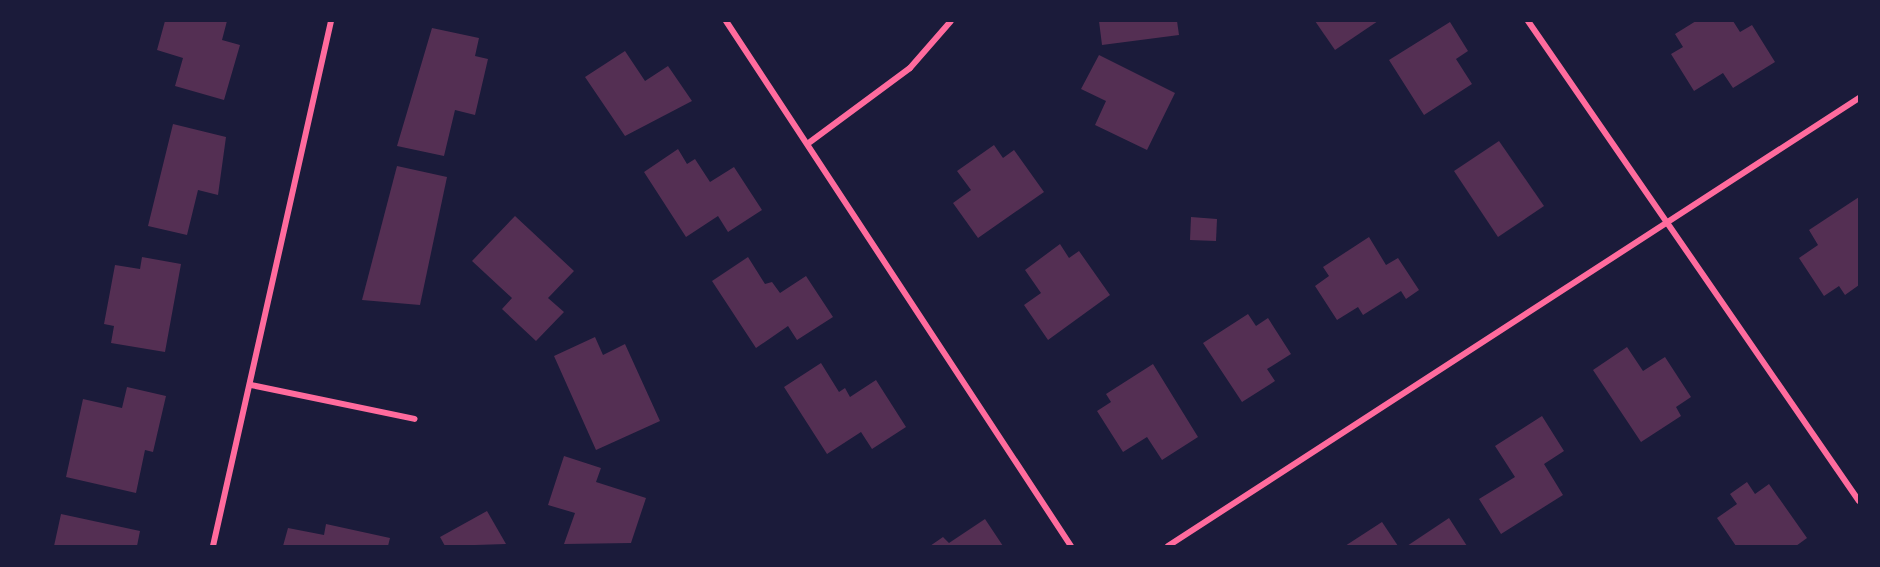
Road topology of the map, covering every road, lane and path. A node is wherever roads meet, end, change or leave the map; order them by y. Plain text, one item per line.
1 (331, 21) edge
2 (726, 21) edge
3 (951, 21) edge
4 (1528, 21) edge
5 (1859, 99) edge
6 (810, 142) junction
7 (1669, 225) junction
8 (251, 385) junction
9 (415, 419) dead end
10 (1859, 501) edge
11 (213, 546) edge
12 (1071, 546) edge
13 (1168, 546) edge

1 - 8 street
2 - 6 street
3 - 6 street
4 - 7 street
5 - 7 street
6 - 12 street
7 - 10 street
7 - 13 street
8 - 9 street
8 - 11 street

